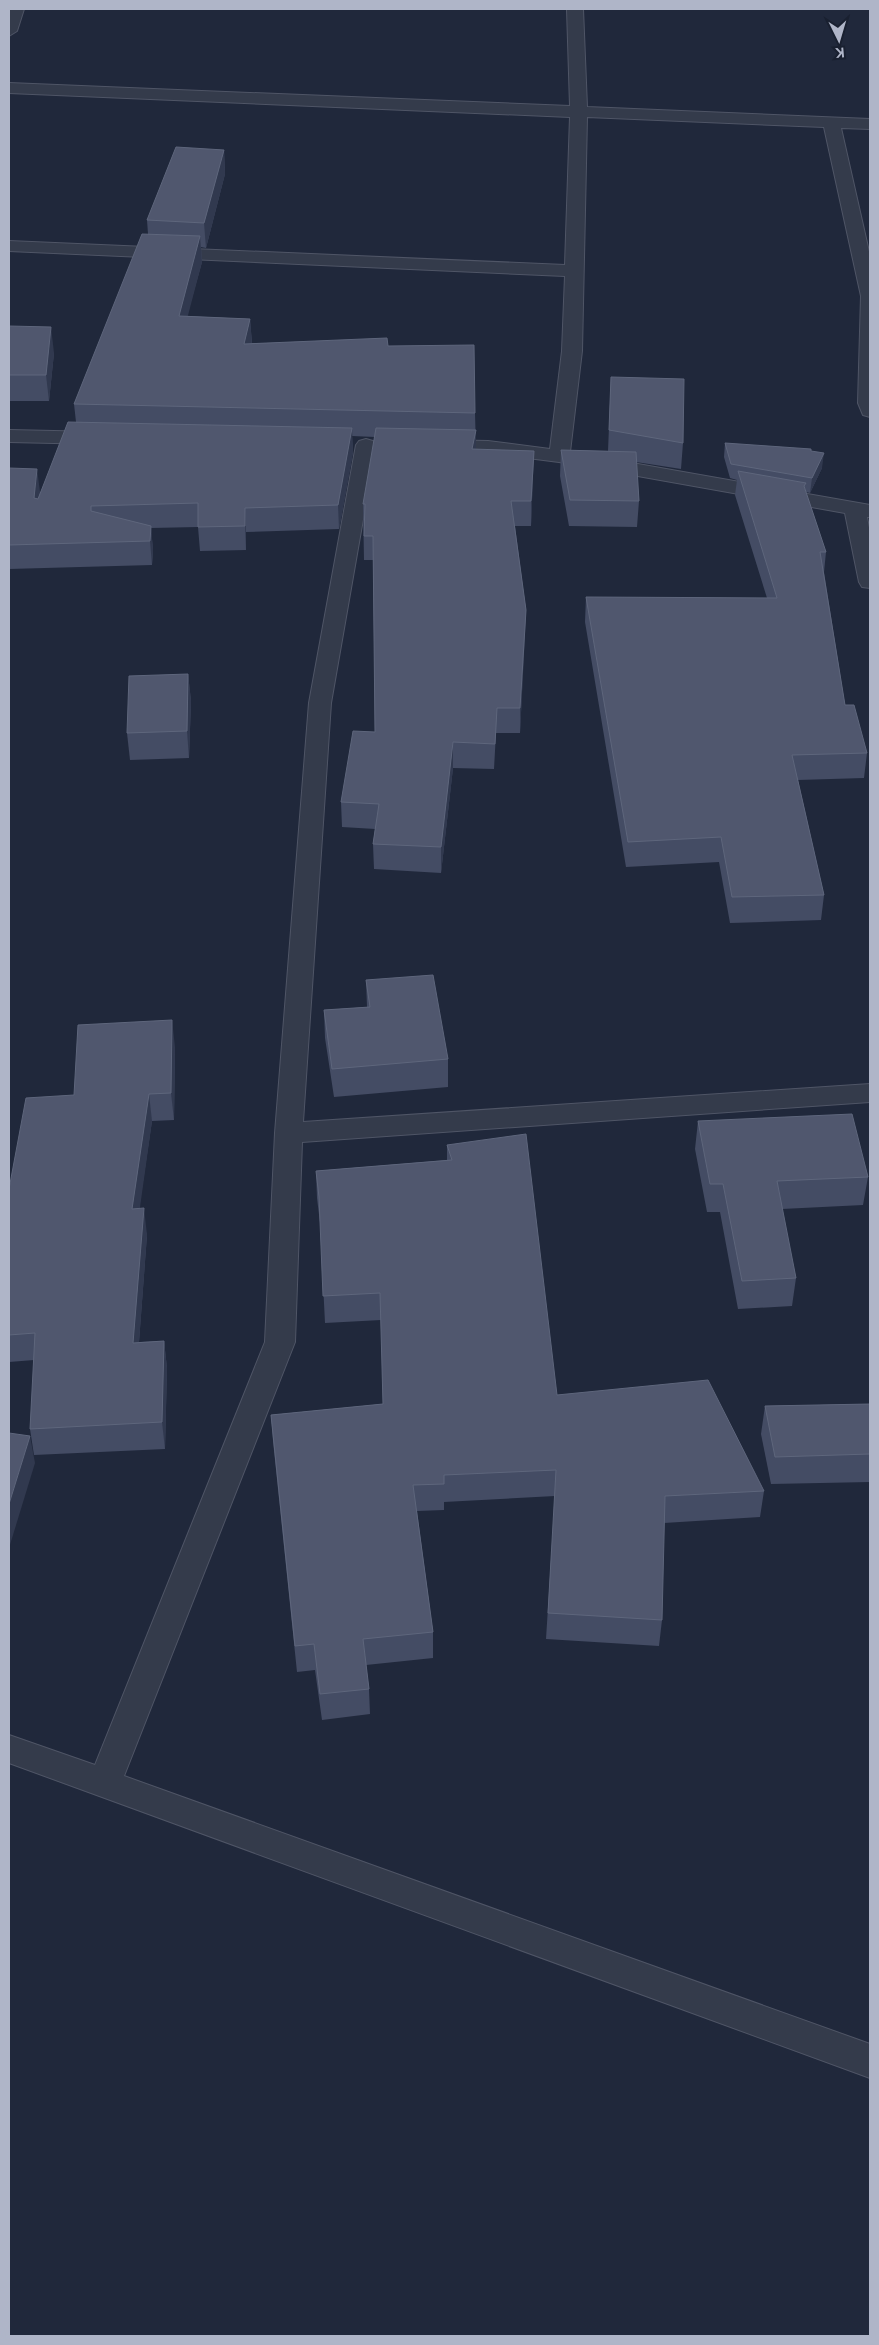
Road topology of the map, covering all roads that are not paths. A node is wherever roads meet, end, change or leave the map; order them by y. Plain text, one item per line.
1 (16, 9) edge
2 (575, 9) edge
3 (9, 31) edge
4 (9, 88) edge
5 (580, 112) junction
6 (831, 122) junction
7 (870, 124) edge
8 (9, 246) edge
9 (574, 271) junction
10 (870, 411) edge
11 (9, 436) edge
12 (118, 439) edge
13 (366, 445) dead end
14 (423, 446) edge
15 (559, 456) junction
16 (863, 510) edge
17 (870, 582) edge
18 (870, 1093) edge
19 (289, 1133) junction
20 (9, 1749) edge
21 (105, 1782) junction
22 (870, 2061) edge

1 - 3 street
2 - 5 street
4 - 5 street
5 - 6 street
5 - 9 street
6 - 7 street
6 - 10 street
8 - 9 street
9 - 15 street
11 - 12 street
13 - 19 street
14 - 15 street
15 - 16 street
16 - 17 street
18 - 19 street
19 - 21 street
20 - 21 street
21 - 22 street

